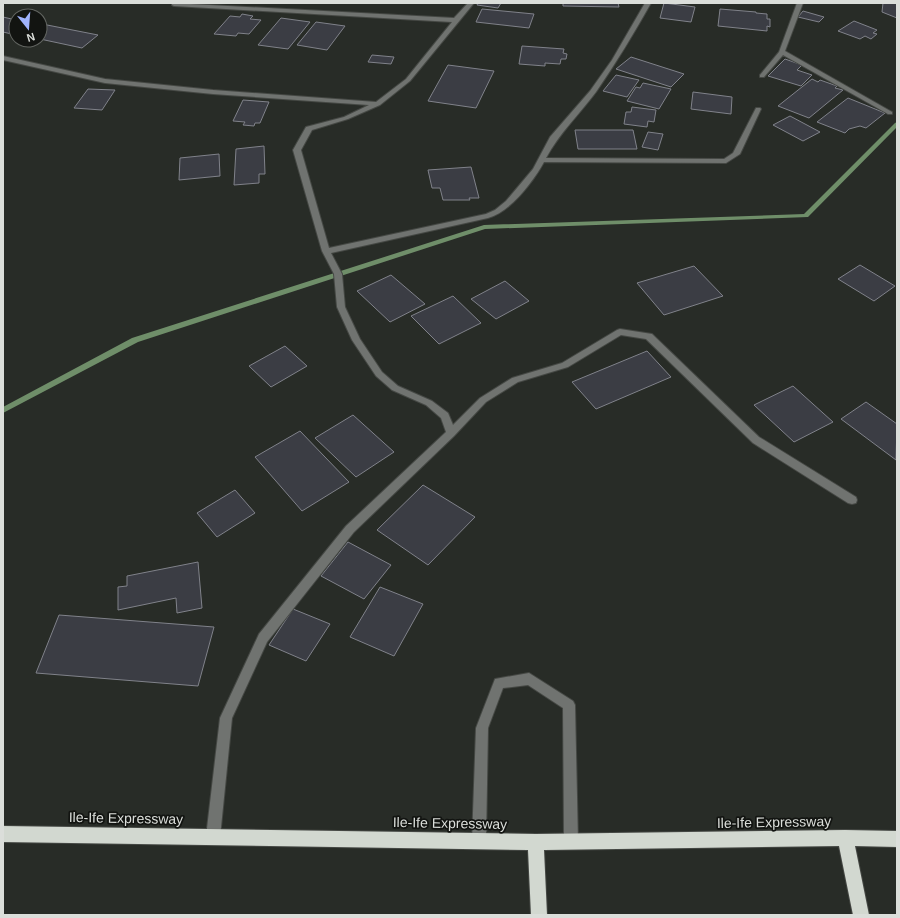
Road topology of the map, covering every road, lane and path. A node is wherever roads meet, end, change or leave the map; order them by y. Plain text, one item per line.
1 (471, 3) edge
2 (648, 3) edge
3 (800, 3) edge
4 (174, 4) dead end
5 (456, 20) junction
6 (782, 52) junction
7 (3, 58) edge
8 (762, 76) dead end
9 (378, 104) junction
10 (758, 109) dead end
11 (890, 113) dead end
12 (542, 160) junction
13 (326, 251) junction
14 (451, 432) junction
15 (852, 500) dead end
16 (3, 834) edge
17 (213, 837) junction
18 (845, 838) junction
19 (897, 839) edge
20 (479, 841) junction
21 (536, 842) junction
22 (571, 842) junction
23 (539, 915) edge
24 (861, 915) edge

1 - 5 street
2 - 12 street
3 - 6 street
4 - 5 street
5 - 9 street
6 - 8 street
6 - 11 street
7 - 9 street
9 - 13 street
10 - 12 street
12 - 13 street
13 - 14 street
14 - 15 street
14 - 17 street
16 - 17 highway, Ile-Ife Expressway
17 - 20 highway, Ile-Ife Expressway
18 - 19 highway, Ile-Ife Expressway
18 - 22 highway, Ile-Ife Expressway
18 - 24 highway
20 - 21 highway, Ile-Ife Expressway
20 - 22 street
21 - 22 highway, Ile-Ife Expressway
21 - 23 highway

